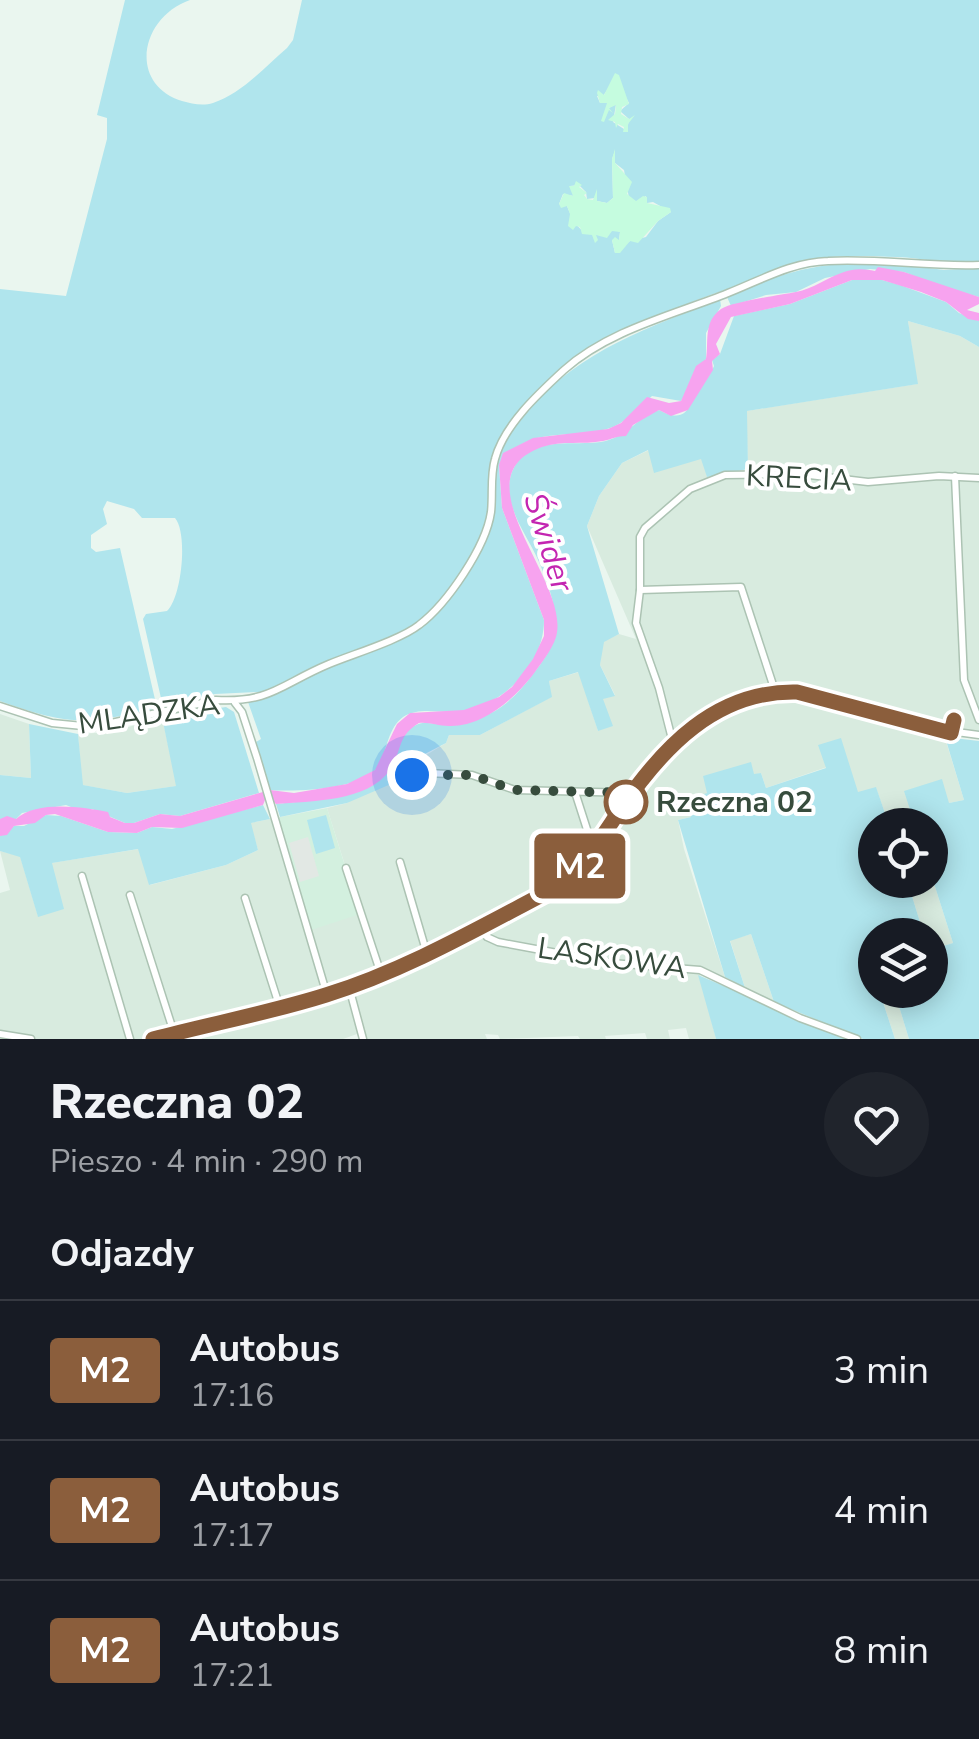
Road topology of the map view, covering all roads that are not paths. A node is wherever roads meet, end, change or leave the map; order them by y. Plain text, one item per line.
1 (979, 265) edge
2 (956, 476) junction
3 (979, 478) edge
4 (640, 590) junction
5 (775, 691) junction
6 (234, 702) junction
7 (0, 706) edge
8 (979, 720) edge
9 (979, 736) edge
10 (673, 745) junction
11 (396, 779) dead end
12 (575, 792) junction
13 (632, 793) junction
14 (594, 849) junction
15 (400, 862) dead end
16 (346, 868) dead end
17 (82, 876) dead end
18 (130, 895) dead end
19 (245, 898) dead end
20 (479, 928) junction
21 (427, 954) junction
22 (380, 974) junction
23 (349, 987) junction
24 (327, 995) junction
25 (280, 1008) junction
26 (1, 1034) edge
27 (180, 1035) edge
28 (31, 1039) edge
29 (130, 1039) edge
30 (152, 1039) edge
31 (363, 1039) edge
32 (857, 1039) edge

1 - 6 street
2 - 3 street, KRECIA
2 - 4 street, KRECIA
2 - 8 street
4 - 5 street
4 - 10 street, KRECIA
5 - 9 street
5 - 10 street
6 - 7 street, MLĄDZKA
6 - 24 street, MLĄDZKA
10 - 13 street
11 - 12 street
12 - 13 street
12 - 14 street
13 - 14 street
14 - 20 street
15 - 21 street
16 - 22 street
17 - 29 street
18 - 27 street
19 - 25 street
20 - 21 street
20 - 32 street, LASKOWA
21 - 22 street
22 - 23 street
23 - 24 street
23 - 31 street
24 - 25 street
25 - 27 street
26 - 28 street
27 - 30 street

